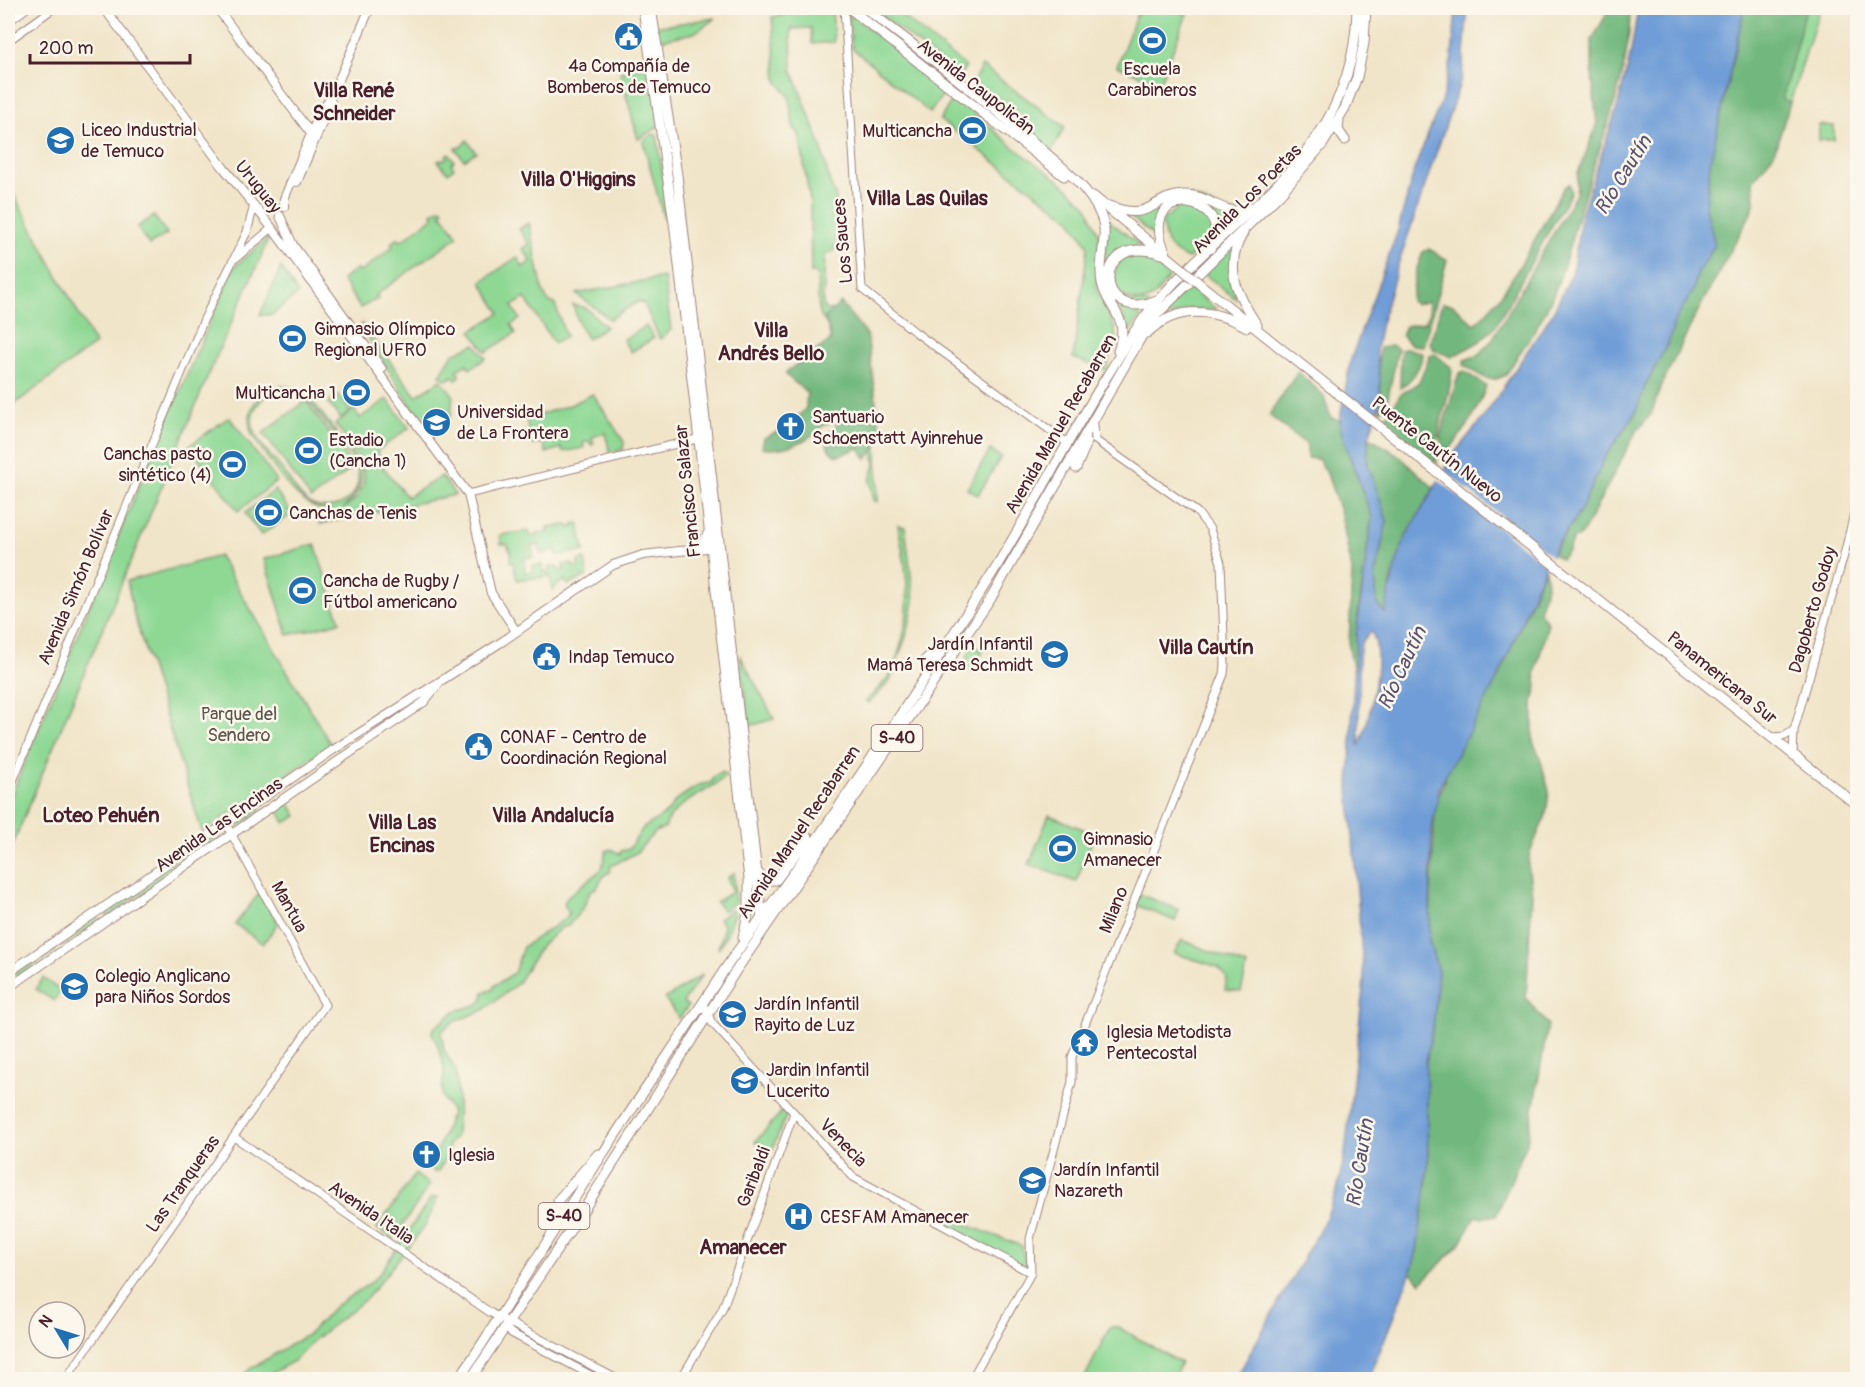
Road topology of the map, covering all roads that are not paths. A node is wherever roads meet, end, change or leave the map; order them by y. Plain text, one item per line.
1 (27, 8) edge
2 (54, 8) edge
3 (104, 8) edge
4 (217, 8) edge
5 (370, 8) edge
6 (643, 8) edge
7 (651, 8) edge
8 (844, 8) edge
9 (849, 8) edge
10 (865, 8) edge
11 (1357, 8) edge
12 (1366, 8) edge
13 (8, 22) edge
14 (8, 41) edge
15 (916, 60) junction
16 (958, 80) junction
17 (1341, 116) junction
18 (1324, 125) junction
19 (313, 136) junction
20 (1323, 144) junction
21 (1085, 190) junction
22 (1099, 201) junction
23 (1258, 204) junction
24 (254, 205) junction
25 (280, 216) junction
26 (1250, 222) junction
27 (273, 227) junction
28 (288, 236) junction
29 (1208, 252) junction
30 (1167, 256) junction
31 (232, 261) junction
32 (1186, 273) junction
33 (1161, 298) junction
34 (1263, 334) junction
35 (1134, 349) junction
36 (1286, 352) joint
37 (1107, 375) junction
38 (389, 386) junction
39 (1099, 410) junction
40 (1094, 425) junction
41 (703, 438) junction
42 (1066, 442) junction
43 (1076, 468) dead end
44 (1064, 471) junction
45 (468, 494) junction
46 (1857, 497) edge
47 (709, 532) junction
48 (714, 547) junction
49 (1008, 547) junction
50 (694, 549) junction
51 (1566, 574) joint
52 (1005, 576) junction
53 (506, 618) junction
54 (534, 619) junction
55 (517, 633) junction
56 (973, 635) dead end
57 (950, 638) junction
58 (502, 641) junction
59 (487, 651) junction
60 (951, 658) junction
61 (925, 660) dead end
62 (442, 680) junction
63 (1794, 730) junction
64 (1770, 736) junction
65 (1793, 754) junction
66 (8, 793) edge
67 (1857, 806) edge
68 (226, 824) junction
69 (232, 834) junction
70 (832, 844) dead end
71 (758, 873) junction
72 (798, 874) junction
73 (762, 917) junction
74 (763, 932) junction
75 (761, 947) dead end
76 (727, 966) junction
77 (8, 973) edge
78 (8, 988) edge
79 (703, 1004) junction
80 (326, 1005) joint
81 (710, 1019) junction
82 (794, 1113) junction
83 (630, 1115) junction
84 (234, 1137) junction
85 (611, 1178) dead end
86 (558, 1200) dead end
87 (581, 1214) junction
88 (556, 1252) junction
89 (1031, 1273) junction
90 (532, 1301) dead end
91 (497, 1317) junction
92 (508, 1325) junction
93 (65, 1380) edge
94 (458, 1380) edge
95 (470, 1380) edge
96 (600, 1380) edge
97 (619, 1380) edge
98 (680, 1380) edge
99 (971, 1380) edge

1 - 13 street
2 - 14 street
3 - 24 main road, Uruguay
4 - 19 main road
5 - 19 main road
6 - 41 main road, Francisco Salazar
7 - 41 main road, Francisco Salazar
8 - 42 street, Los Sauces
9 - 15 main road, Avenida Caupolicán
10 - 16 main road, Avenida Caupolicán
11 - 18 main road, Avenida Los Poetas
12 - 17 main road, Avenida Los Poetas
15 - 16 main road
15 - 21 main road, Avenida Caupolicán
16 - 21 main road, Avenida Caupolicán
17 - 18 main road
17 - 20 main road, Avenida Los Poetas
17 - 20 main road
18 - 20 main road
18 - 23 main road, Avenida Los Poetas
19 - 25 main road
20 - 26 main road, Avenida Los Poetas
21 - 22 main road, Avenida Caupolicán
21 - 37 main road
22 - 23 main road
22 - 30 main road, Avenida Caupolicán
23 - 29 main road, Avenida Los Poetas
24 - 27 main road, Uruguay
24 - 31 street, Avenida Simón Bolívar
25 - 27 main road
25 - 28 main road, Uruguay
26 - 32 main road, Avenida Los Poetas
26 - 34 main road
27 - 28 main road
27 - 31 street, Avenida Simón Bolívar
27 - 38 main road, Uruguay
28 - 38 main road, Uruguay
29 - 30 main road
29 - 32 main road, Avenida Los Poetas
30 - 32 main road, Avenida Caupolicán
30 - 33 main road
31 - 66 street, Avenida Simón Bolívar
32 - 33 main road, Avenida Manuel Recabarren / S-40
32 - 34 main road, Avenida Caupolicán, bridge
32 - 35 main road, Avenida Manuel Recabarren / S-40
33 - 37 main road, Avenida Manuel Recabarren / S-40
34 - 35 main road
34 - 36 main road, Avenida Caupolicán
35 - 39 main road, Avenida Manuel Recabarren / S-40
36 - 51 main road, Puente Cautín Nuevo
37 - 42 main road, Avenida Manuel Recabarren / S-40
38 - 45 main road, Uruguay
39 - 40 main road
39 - 42 main road
39 - 44 main road, Avenida Manuel Recabarren / S-40
40 - 43 main road
40 - 89 street, Milano
41 - 45 street
41 - 47 main road, Francisco Salazar
41 - 48 main road, Francisco Salazar
42 - 44 main road
42 - 49 main road, Avenida Manuel Recabarren / S-40
44 - 52 main road, Avenida Manuel Recabarren / S-40
45 - 53 main road, Uruguay
46 - 63 street, Dagoberto Godoy
47 - 48 main road, Francisco Salazar
47 - 50 main road
48 - 50 main road, Avenida Las Encinas
48 - 71 main road, Francisco Salazar
48 - 76 main road, Francisco Salazar
49 - 52 main road
49 - 57 main road, Avenida Manuel Recabarren / S-40
50 - 54 main road, Avenida Las Encinas
51 - 64 main road, Panamericana Sur
52 - 60 main road, Avenida Manuel Recabarren / S-40
53 - 54 main road
53 - 55 main road, Uruguay
53 - 58 main road
54 - 55 main road, Avenida Las Encinas
55 - 58 main road, Avenida Las Encinas
55 - 59 main road, Avenida Las Encinas
56 - 60 main road
57 - 61 main road
57 - 72 main road, Avenida Manuel Recabarren / S-40
58 - 59 main road, Avenida Las Encinas
59 - 62 main road, Avenida Las Encinas
60 - 72 main road, Avenida Manuel Recabarren / S-40
62 - 68 main road, Avenida Las Encinas
62 - 69 main road, Avenida Las Encinas
63 - 64 street
63 - 65 street, Dagoberto Godoy
64 - 65 main road, Panamericana Sur
65 - 67 main road, Panamericana Sur
68 - 69 street, Mantua
68 - 77 main road, Avenida Las Encinas
69 - 78 main road, Avenida Las Encinas
69 - 80 street, Mantua
70 - 72 main road
71 - 72 main road
71 - 73 main road, Francisco Salazar
72 - 73 main road, Avenida Manuel Recabarren / S-40
72 - 74 main road, Avenida Manuel Recabarren / S-40
73 - 74 main road, Francisco Salazar
73 - 76 main road, Avenida Manuel Recabarren / S-40
74 - 75 main road, Francisco Salazar
74 - 81 main road, Avenida Manuel Recabarren / S-40
76 - 79 main road, Avenida Manuel Recabarren / S-40
79 - 81 street, Venecia
79 - 83 main road, Avenida Manuel Recabarren / S-40
80 - 84 street, Las Tranqueras
81 - 82 street, Venecia
81 - 87 main road, Avenida Manuel Recabarren / S-40
82 - 89 street, Venecia
82 - 98 street, Garibaldi
83 - 86 main road
83 - 91 main road, Avenida Manuel Recabarren / S-40
84 - 91 street, Avenida Italia
84 - 93 street, Las Tranqueras
85 - 87 main road
87 - 88 main road, Avenida Manuel Recabarren / S-40
88 - 90 main road
88 - 92 main road, Avenida Manuel Recabarren / S-40
89 - 99 street
91 - 92 street, Avenida Italia
91 - 94 main road, Avenida Manuel Recabarren / S-40
92 - 95 main road, Avenida Manuel Recabarren / S-40
92 - 96 street, Avenida Italia
92 - 97 street, Avenida Italia

